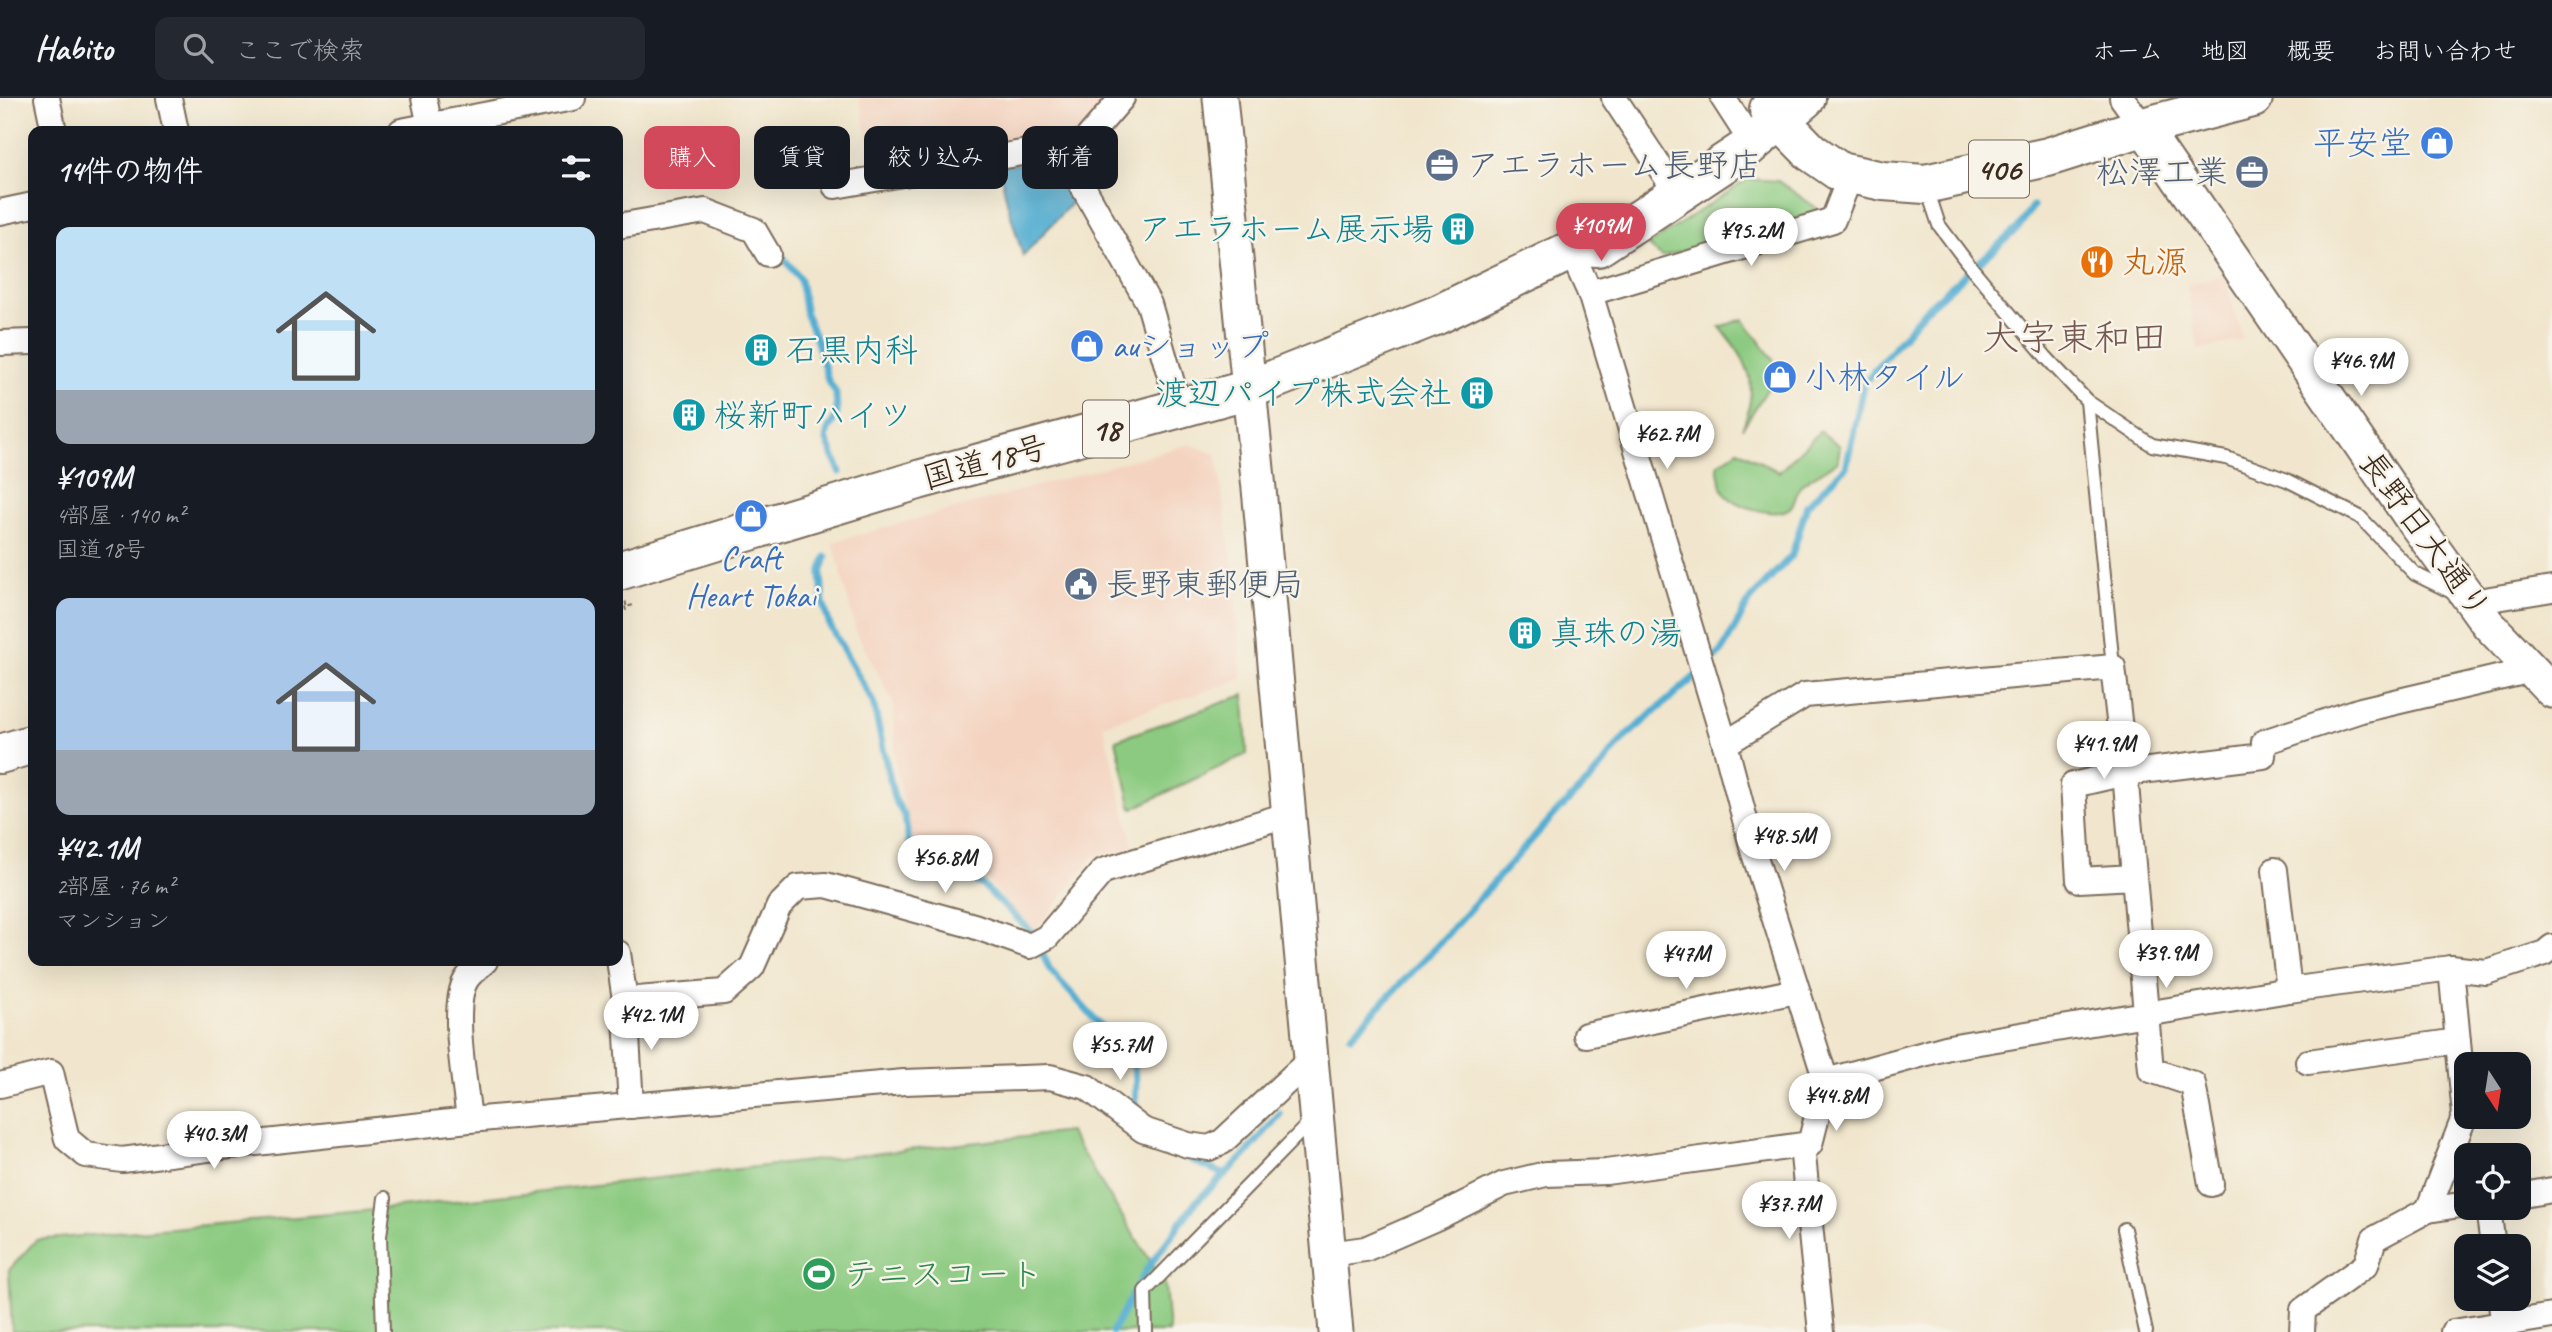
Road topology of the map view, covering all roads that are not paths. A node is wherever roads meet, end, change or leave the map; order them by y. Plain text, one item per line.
1 (47, 98) edge
2 (169, 98) edge
3 (424, 98) edge
4 (573, 98) edge
5 (1122, 98) edge
6 (1220, 98) edge
7 (1614, 98) edge
8 (2253, 98) edge
9 (1767, 109) edge
10 (2133, 112) edge
11 (53, 126) edge
12 (175, 126) edge
13 (430, 126) edge
14 (440, 126) edge
15 (1098, 126) edge
16 (1022, 153) edge
17 (1851, 174) junction
18 (1669, 181) junction
19 (850, 183) edge
20 (1925, 184) junction
21 (1084, 189) edge
22 (28, 206) edge
23 (0, 212) edge
24 (623, 225) edge
25 (1575, 249) junction
26 (768, 254) dead end
27 (1590, 293) junction
28 (28, 342) edge
29 (0, 343) edge
30 (1250, 388) junction
31 (2087, 401) junction
32 (1180, 410) junction
33 (623, 569) edge
34 (2552, 589) edge
35 (2472, 602) junction
36 (2113, 667) junction
37 (2542, 681) edge
38 (1725, 744) junction
39 (28, 746) edge
40 (0, 754) edge
41 (2125, 774) junction
42 (1290, 814) junction
43 (2275, 870) dead end
44 (2134, 877) junction
45 (2552, 947) edge
46 (480, 966) edge
47 (620, 966) edge
48 (2451, 968) junction
49 (1796, 990) junction
50 (2289, 990) junction
51 (625, 1000) junction
52 (2146, 1014) junction
53 (1586, 1035) dead end
54 (2458, 1041) junction
55 (1312, 1058) junction
56 (2308, 1062) dead end
57 (1826, 1081) junction
58 (0, 1085) edge
59 (631, 1107) junction
60 (1319, 1113) junction
61 (469, 1120) junction
62 (1802, 1146) junction
63 (2211, 1184) dead end
64 (2552, 1190) edge
65 (2531, 1194) edge
66 (385, 1198) dead end
67 (2454, 1206) edge
68 (2428, 1210) junction
69 (2124, 1228) dead end
70 (1329, 1254) junction
71 (2552, 1317) edge
72 (2504, 1328) edge
73 (383, 1332) edge
74 (1146, 1332) edge
75 (1336, 1332) edge
76 (1821, 1332) edge
77 (2146, 1332) edge
78 (2302, 1332) edge
79 (2453, 1332) edge

1 - 11 street
2 - 12 street
3 - 13 street
4 - 14 street
5 - 15 street
6 - 30 street
7 - 18 street
8 - 10 highway, 406
9 - 17 highway, 406
9 - 18 highway, 国道18号 / 18
9 - 25 highway, 国道18号 / 18
10 - 20 highway, 406
10 - 35 street, 長野日大通り
16 - 19 street
17 - 20 highway, 406
17 - 27 street
18 - 25 highway, 国道18号 / 18
20 - 31 lane
21 - 32 street
22 - 23 street
24 - 26 street
25 - 27 street
25 - 30 highway, 国道18号 / 18
27 - 38 street
28 - 29 street
30 - 32 highway, 国道18号 / 18
30 - 42 street
31 - 35 lane
31 - 36 lane
32 - 33 highway, 国道18号 / 18
34 - 35 street
35 - 37 street, 長野日大通り
36 - 38 street
36 - 41 street
37 - 41 street
38 - 49 street
39 - 40 highway
41 - 44 street
41 - 44 street
42 - 51 street
42 - 55 street
43 - 50 street
44 - 52 street
45 - 48 street
46 - 61 street
47 - 51 street
48 - 50 street
48 - 54 street
49 - 53 street
49 - 57 street
50 - 52 street
51 - 59 street
52 - 57 street
52 - 63 street
54 - 56 street
54 - 68 street
55 - 59 street
55 - 60 street
57 - 62 street
58 - 61 street
59 - 61 street
60 - 70 street
60 - 74 lane
62 - 70 street
62 - 76 street
64 - 65 street
66 - 73 lane
67 - 68 street
68 - 78 street
69 - 77 lane
70 - 75 street
71 - 72 street
72 - 79 street

